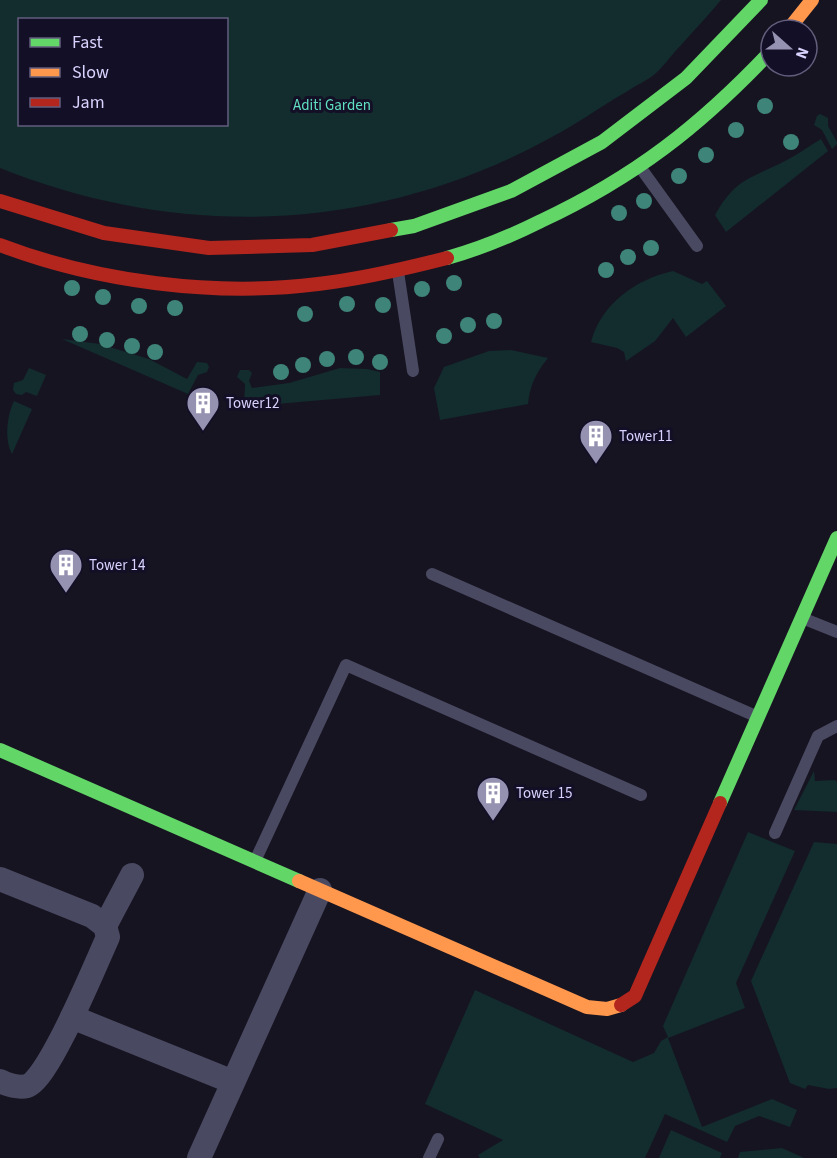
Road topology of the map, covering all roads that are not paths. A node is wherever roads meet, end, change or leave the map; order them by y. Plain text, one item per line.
1 (761, 0) edge
2 (812, 0) edge
3 (798, 18) edge
4 (759, 64) edge
5 (640, 167) junction
6 (2, 206) edge
7 (0, 245) edge
8 (697, 246) dead end
9 (398, 272) junction
10 (414, 371) dead end
11 (837, 538) edge
12 (432, 574) dead end
13 (802, 617) junction
14 (837, 632) edge
15 (758, 717) junction
16 (837, 726) edge
17 (0, 750) edge
18 (641, 795) dead end
19 (775, 833) dead end
20 (255, 862) junction
21 (132, 875) dead end
22 (0, 879) edge
23 (320, 890) junction
24 (105, 926) junction
25 (72, 1017) junction
26 (0, 1081) edge
27 (233, 1082) junction
28 (438, 1139) dead end
29 (199, 1158) edge
30 (429, 1158) edge

1 - 6 street
2 - 3 street
4 - 5 street
5 - 8 lane
5 - 9 street
7 - 9 street
9 - 10 lane
11 - 13 street
12 - 15 lane
13 - 14 lane
13 - 15 street
15 - 23 street
16 - 19 lane
17 - 20 street
18 - 20 lane
20 - 23 street
21 - 24 street
22 - 24 street
23 - 27 street
24 - 25 street
25 - 26 street
25 - 27 street
27 - 29 street
28 - 30 lane

